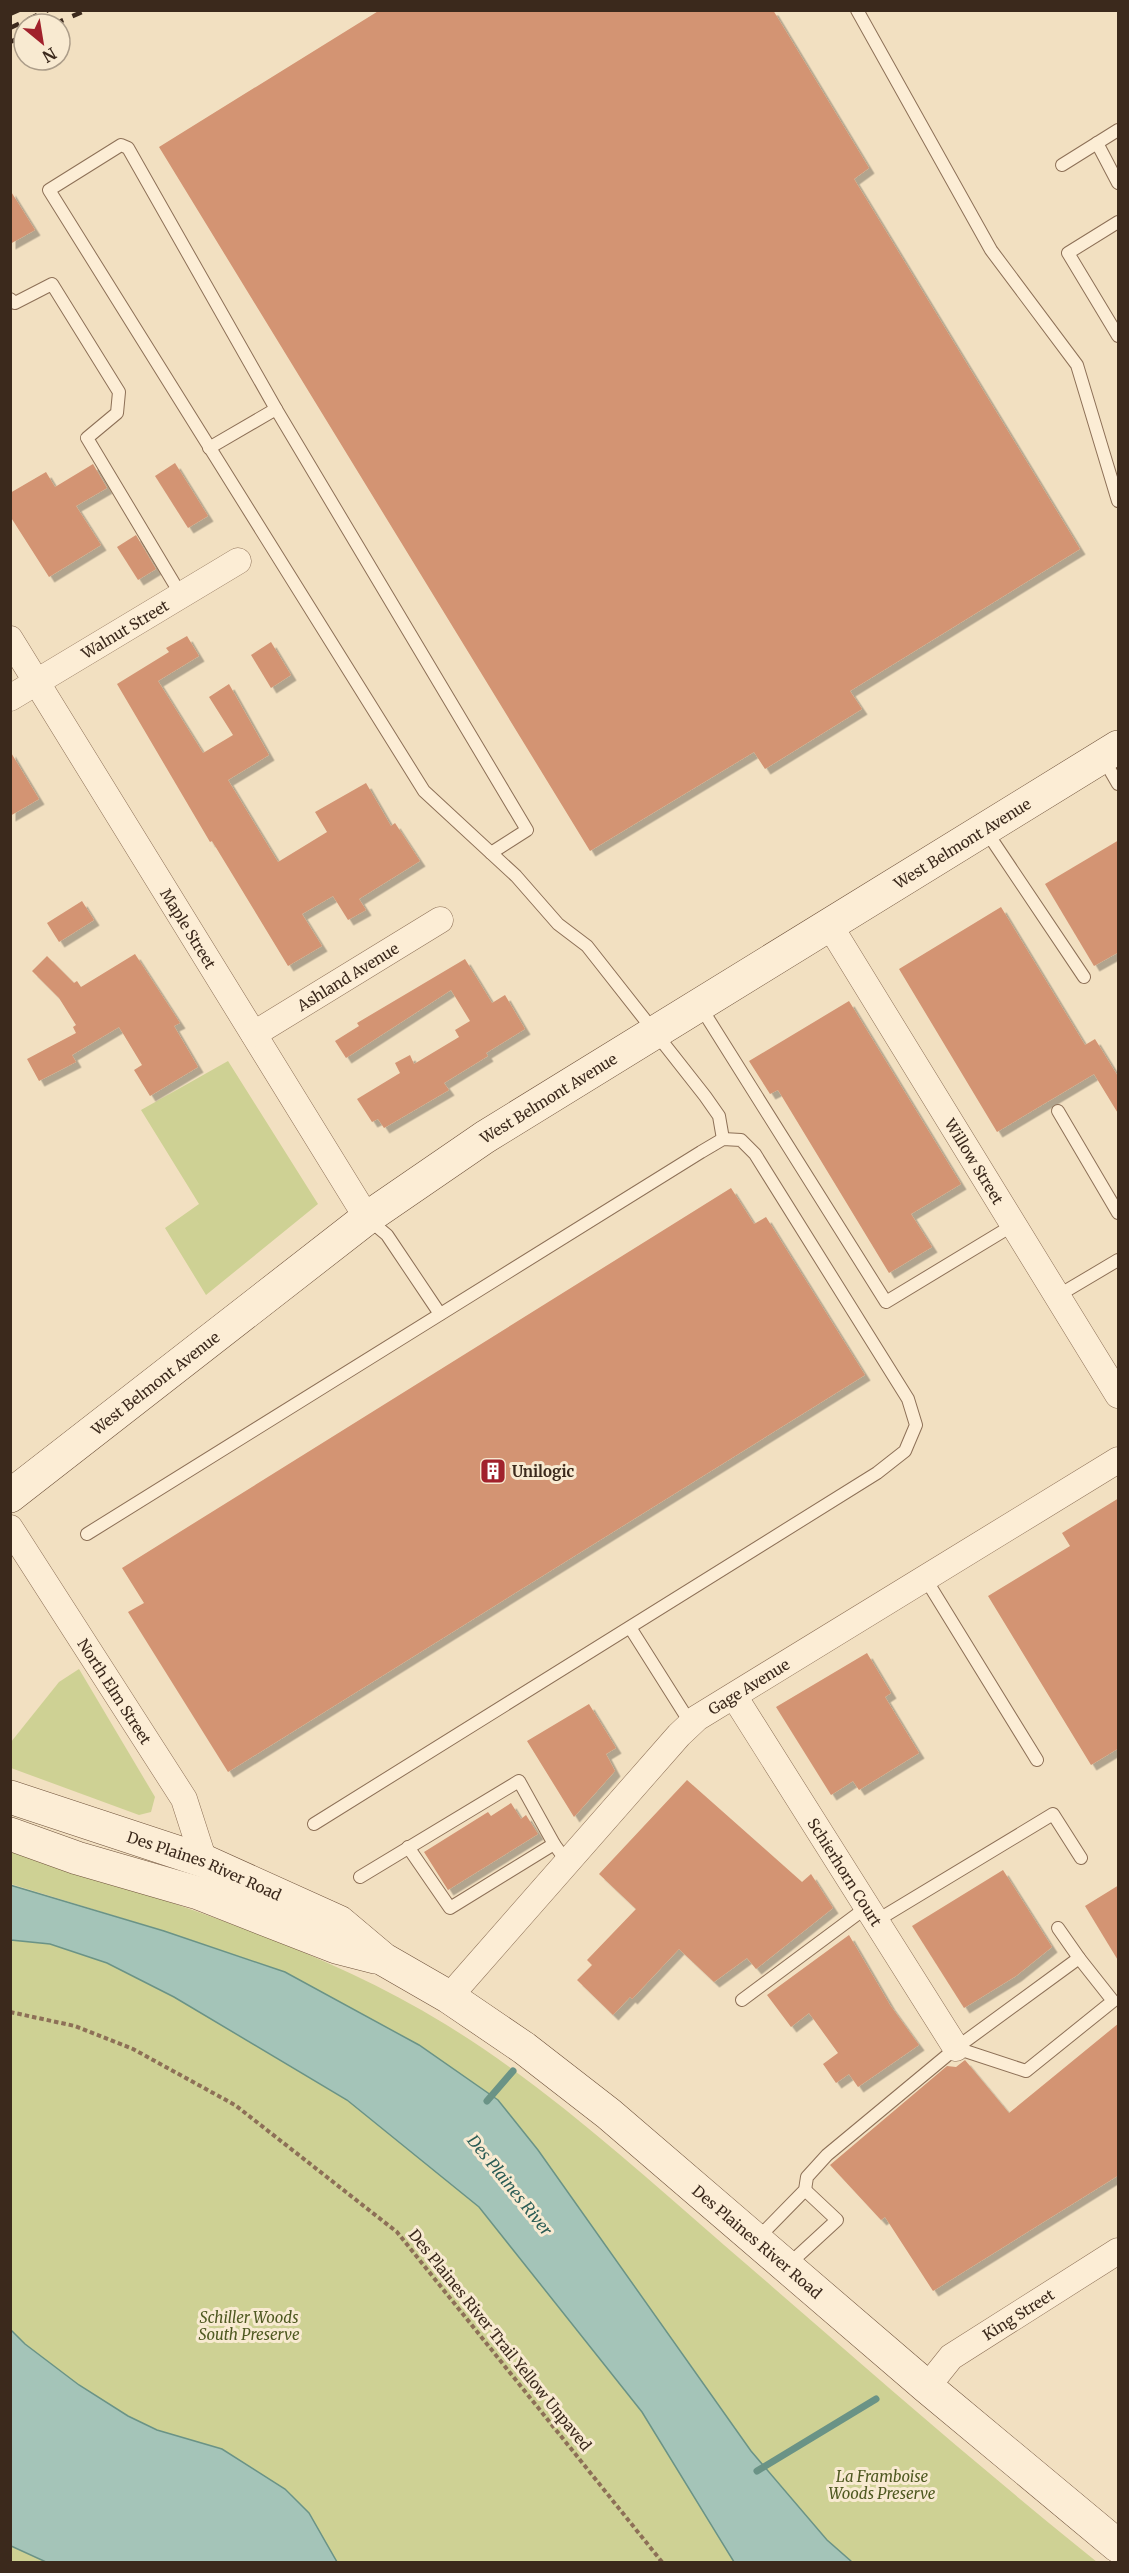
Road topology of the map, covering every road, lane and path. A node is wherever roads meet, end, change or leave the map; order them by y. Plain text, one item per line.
1 (857, 10) edge
2 (1119, 130) edge
3 (1097, 143) junction
4 (1062, 165) dead end
5 (1119, 183) edge
6 (1118, 224) edge
7 (10, 299) edge
8 (1119, 336) edge
9 (276, 409) junction
10 (209, 448) junction
11 (1119, 501) edge
12 (238, 561) dead end
13 (181, 595) junction
14 (10, 639) edge
15 (37, 682) junction
16 (10, 698) edge
17 (1113, 763) edge
18 (985, 830) junction
19 (491, 853) junction
20 (440, 920) dead end
21 (830, 926) junction
22 (1084, 977) dead end
23 (699, 1005) junction
24 (654, 1032) junction
25 (254, 1034) junction
26 (1058, 1111) dead end
27 (723, 1139) junction
28 (1119, 1213) edge
29 (367, 1218) junction
30 (1015, 1224) junction
31 (1119, 1260) edge
32 (1059, 1295) junction
33 (440, 1314) junction
34 (1119, 1395) edge
35 (1119, 1460) edge
36 (10, 1496) edge
37 (10, 1528) edge
38 (87, 1534) dead end
39 (925, 1578) junction
40 (630, 1629) junction
41 (734, 1696) junction
42 (690, 1724) junction
43 (1037, 1760) dead end
44 (10, 1797) edge
45 (314, 1824) dead end
46 (10, 1834) edge
47 (408, 1848) junction
48 (560, 1853) junction
49 (1081, 1858) dead end
50 (204, 1861) junction
51 (360, 1877) dead end
52 (872, 1914) junction
53 (1058, 1928) dead end
54 (1079, 1958) junction
55 (383, 1959) junction
56 (449, 1997) junction
57 (742, 2000) dead end
58 (10, 2012) edge
59 (956, 2048) junction
60 (805, 2190) junction
61 (756, 2240) junction
62 (1119, 2251) edge
63 (786, 2267) junction
64 (927, 2387) junction
65 (1119, 2546) edge
66 (662, 2562) edge

1 - 11 lane
2 - 3 lane
3 - 4 lane
3 - 5 lane
6 - 8 lane
7 - 13 lane
9 - 10 lane
9 - 10 lane
9 - 19 lane
10 - 19 lane
12 - 13 street, Walnut Street
13 - 15 street, Walnut Street
14 - 15 street, Maple Street
15 - 16 street, Walnut Street
15 - 25 street, Maple Street
17 - 18 main road, West Belmont Avenue
18 - 21 main road, West Belmont Avenue
18 - 22 lane
19 - 24 lane
20 - 25 street, Ashland Avenue
21 - 23 main road, West Belmont Avenue
21 - 30 street, Willow Street
23 - 24 main road, West Belmont Avenue
23 - 30 lane
24 - 27 lane
24 - 29 main road, West Belmont Avenue
25 - 29 street, Maple Street
26 - 28 lane
27 - 33 lane
27 - 40 lane
29 - 33 lane
29 - 36 main road, West Belmont Avenue
30 - 32 street, Willow Street
31 - 32 lane
32 - 34 street, Willow Street
33 - 38 lane
35 - 39 street, Gage Avenue
37 - 50 street, North Elm Street
39 - 41 street, Gage Avenue
39 - 43 lane
40 - 42 lane
40 - 45 lane
41 - 42 street, Gage Avenue
41 - 52 street, Schierhorn Court
42 - 48 street, Gage Avenue
44 - 50 main road, Des Plaines River Road
46 - 55 main road, Des Plaines River Road
47 - 48 lane
47 - 48 lane
47 - 51 lane
48 - 56 street, Gage Avenue
49 - 52 lane
50 - 55 main road, Des Plaines River Road
52 - 57 lane
52 - 59 street, Schierhorn Court
53 - 54 lane
54 - 59 lane
54 - 59 lane
55 - 56 main road, Des Plaines River Road
56 - 61 main road, Des Plaines River Road
58 - 66 path, Des Plaines River Trail Yellow Unpaved
59 - 60 lane
60 - 61 lane
60 - 63 lane
61 - 63 main road, Des Plaines River Road
62 - 64 street, King Street
63 - 64 main road, Des Plaines River Road
64 - 65 main road, Des Plaines River Road

